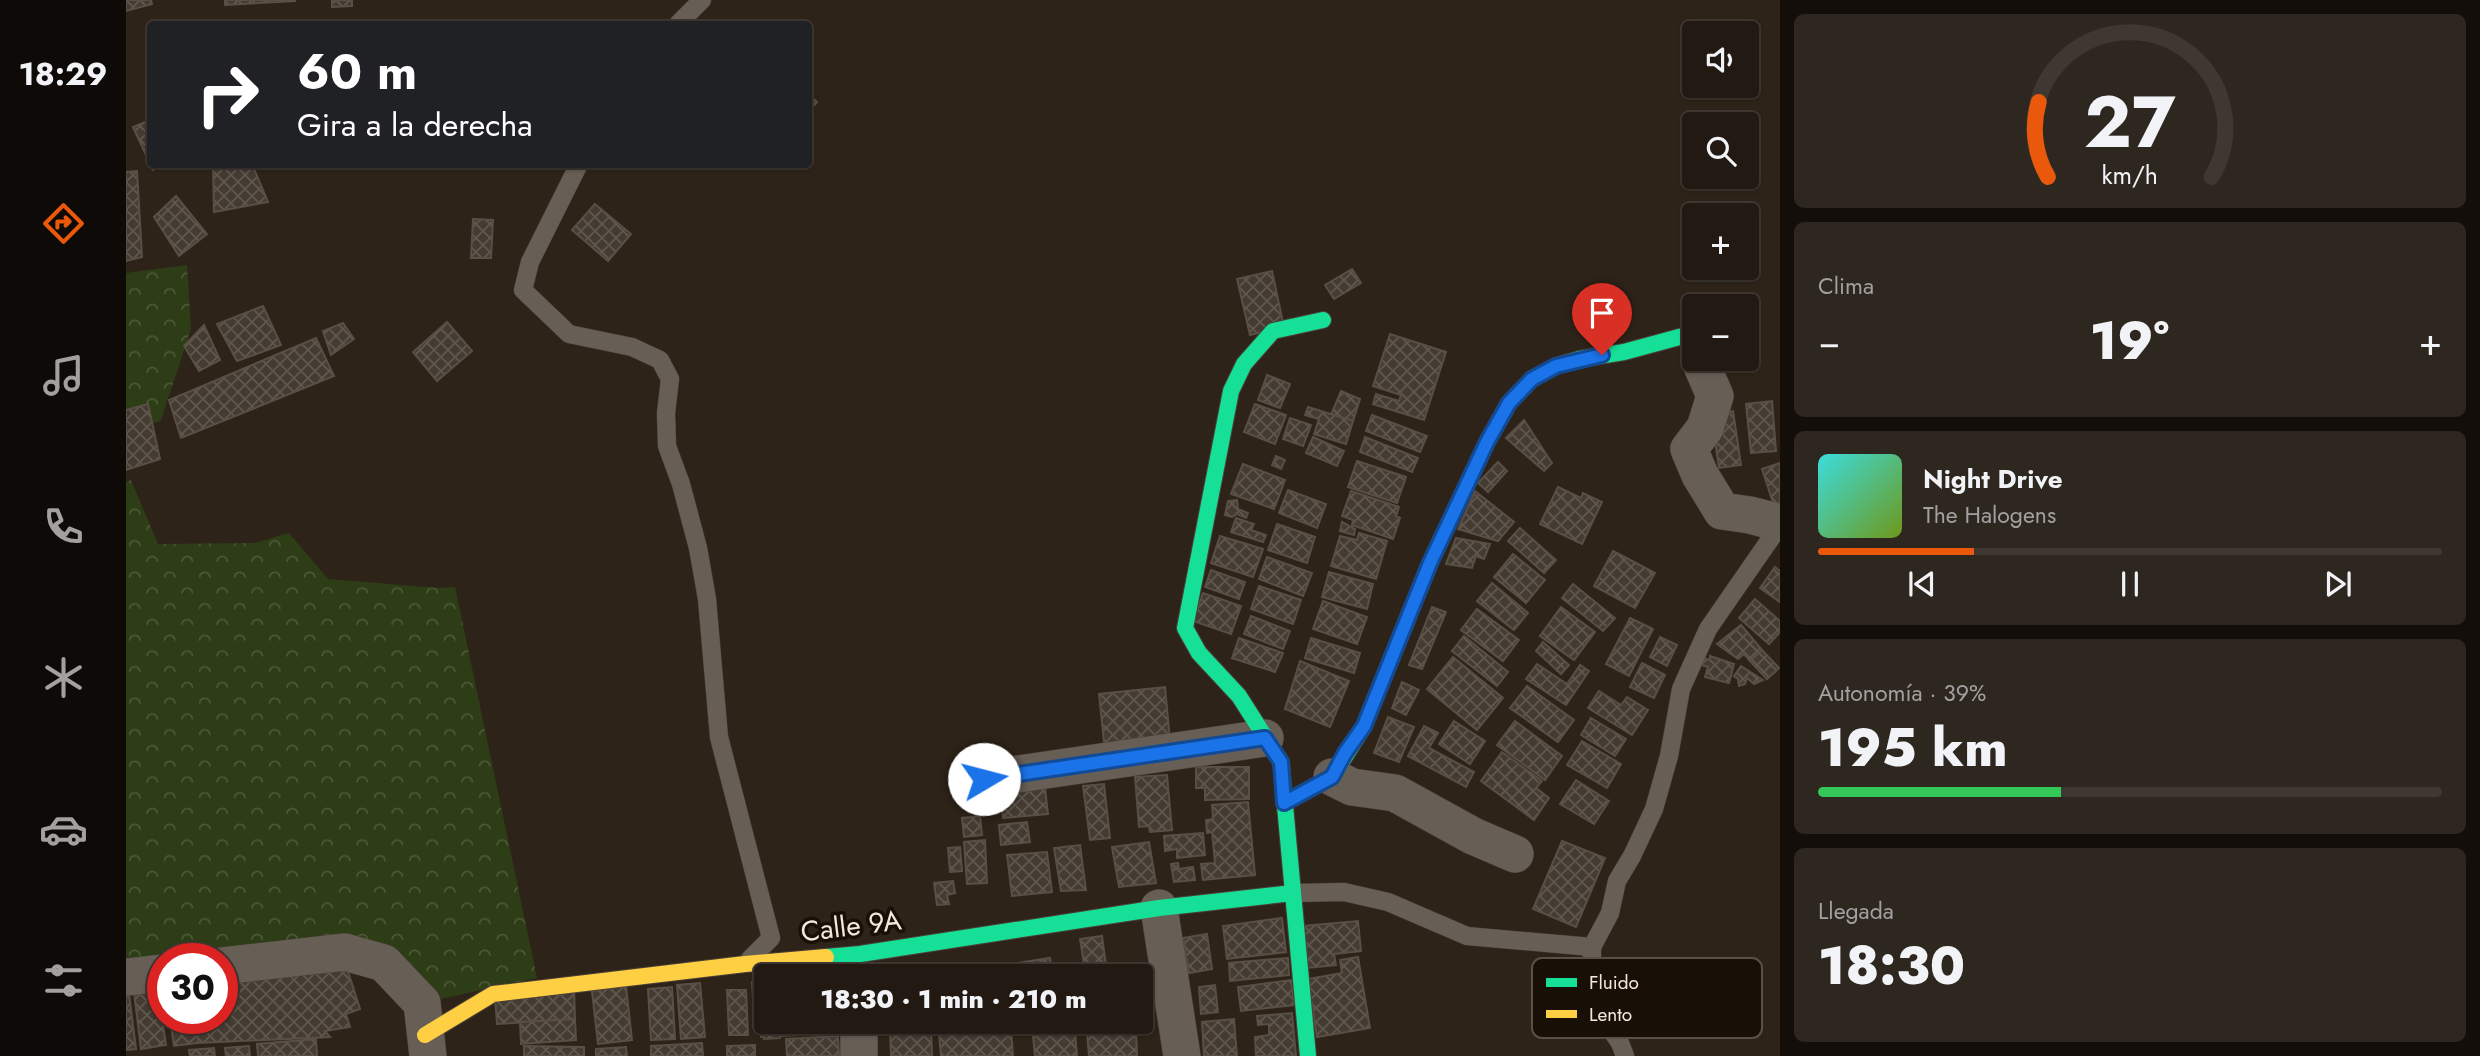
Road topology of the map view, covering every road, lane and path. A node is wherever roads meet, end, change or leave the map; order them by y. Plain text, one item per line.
1 (702, 0) edge
2 (681, 21) edge
3 (577, 168) edge
4 (1323, 320) dead end
5 (1682, 336) edge
6 (1704, 371) edge
7 (1780, 524) edge
8 (1265, 738) junction
9 (1332, 777) junction
10 (984, 779) dead end
11 (1284, 803) junction
12 (1515, 854) dead end
13 (1293, 893) junction
14 (1158, 908) junction
15 (1592, 947) junction
16 (1592, 958) edge
17 (238, 964) edge
18 (745, 964) junction
19 (754, 964) edge
20 (865, 964) edge
21 (147, 975) edge
22 (126, 977) edge
23 (859, 1034) edge
24 (1616, 1038) edge
25 (427, 1045) edge
26 (859, 1056) edge
27 (1182, 1056) edge
28 (1308, 1056) edge
29 (1625, 1056) edge

1 - 2 lane
3 - 18 lane
4 - 8 street
5 - 9 street
6 - 7 street
7 - 15 lane
8 - 10 street
8 - 11 street
9 - 11 street
9 - 12 street
11 - 13 street
13 - 14 street, Calle 9A
13 - 15 lane
13 - 28 street
14 - 20 street, Calle 9A
14 - 27 street
15 - 16 lane
17 - 25 street
18 - 19 street, Calle 9A
18 - 25 street, Calle 9A
21 - 22 street
23 - 26 street
24 - 29 lane

